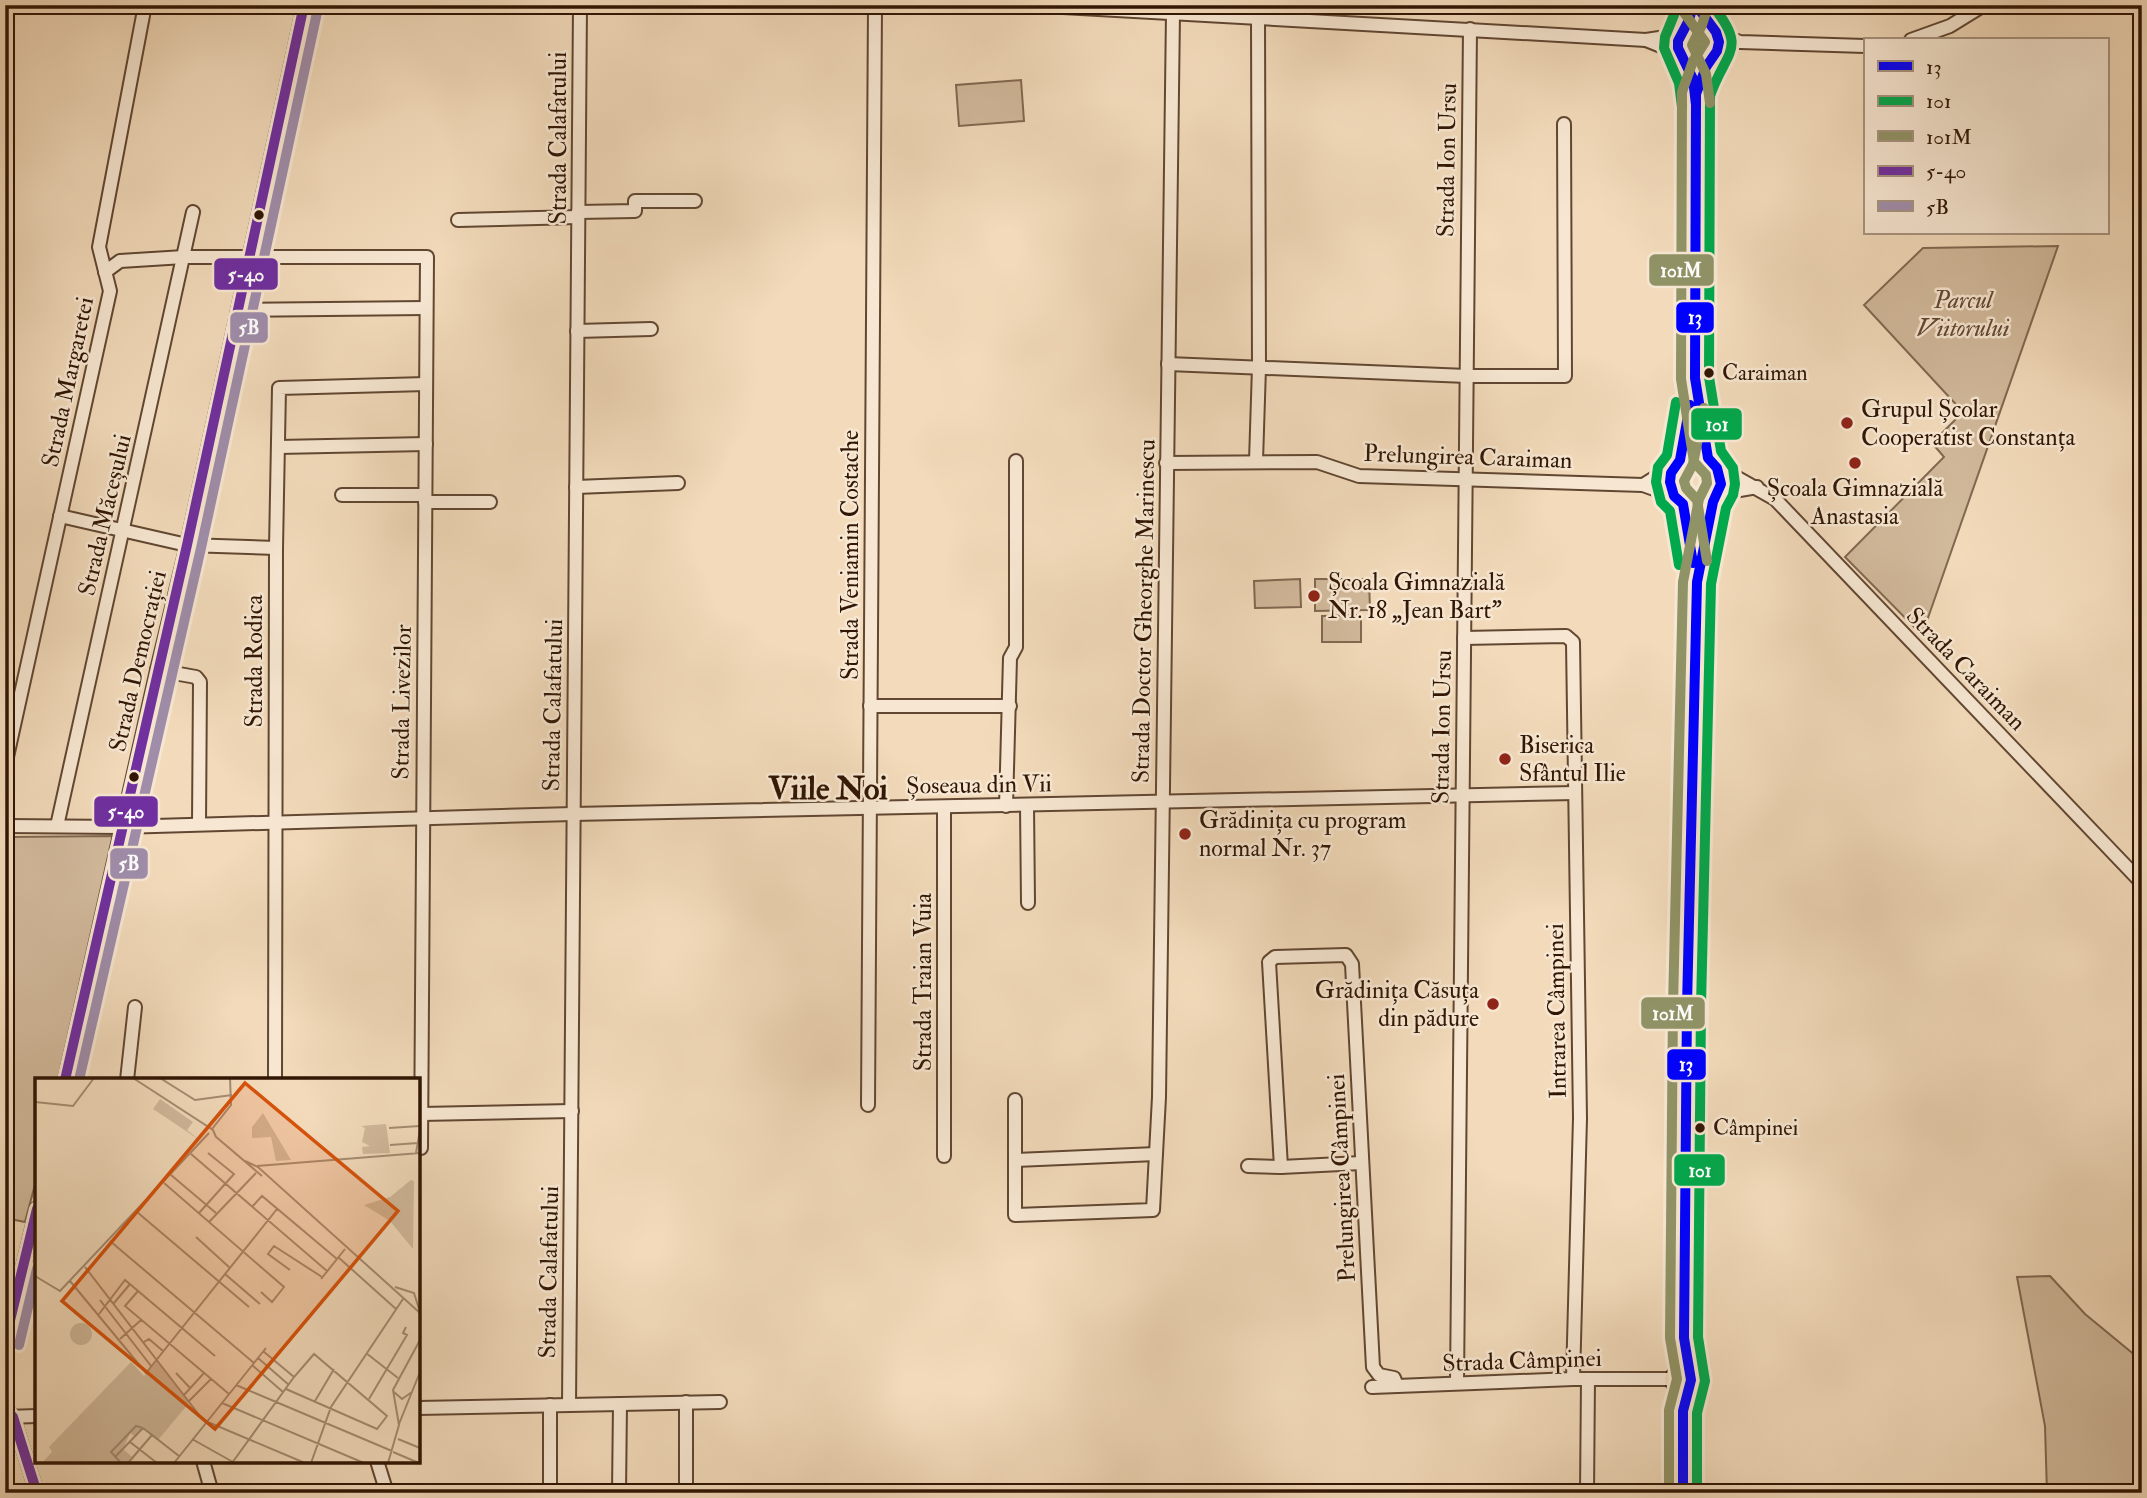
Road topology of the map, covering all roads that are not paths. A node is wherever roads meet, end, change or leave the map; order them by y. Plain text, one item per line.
1 (145, 5) edge
2 (304, 5) edge
3 (580, 5) edge
4 (875, 5) edge
5 (1027, 5) edge
6 (1694, 5) edge
7 (1984, 5) edge
8 (1173, 13) junction
9 (1258, 18) junction
10 (1470, 29) junction
11 (1713, 30) junction
12 (1681, 32) junction
13 (1917, 38) edge
14 (1646, 40) junction
15 (1740, 42) junction
16 (1864, 46) edge
17 (1683, 56) junction
18 (1713, 57) junction
19 (1696, 94) junction
20 (1564, 124) dead end
21 (695, 201) dead end
22 (194, 212) dead end
23 (578, 214) junction
24 (458, 220) dead end
25 (250, 256) junction
26 (184, 257) junction
27 (105, 272) junction
28 (426, 308) junction
29 (238, 310) junction
30 (651, 329) dead end
31 (578, 331) junction
32 (1168, 364) junction
33 (1259, 367) junction
34 (1466, 376) junction
35 (1695, 378) junction
36 (426, 384) junction
37 (426, 444) junction
38 (278, 447) junction
39 (1017, 461) dead end
40 (1256, 461) junction
41 (1713, 462) junction
42 (1166, 463) junction
43 (1678, 463) junction
44 (1466, 480) junction
45 (678, 483) dead end
46 (1643, 485) junction
47 (576, 487) junction
48 (1758, 487) junction
49 (342, 495) dead end
50 (425, 499) junction
51 (1716, 499) junction
52 (1678, 500) junction
53 (490, 502) dead end
54 (60, 516) junction
55 (123, 532) junction
56 (187, 545) junction
57 (276, 548) junction
58 (1697, 582) junction
59 (1464, 638) junction
60 (157, 670) junction
61 (870, 706) junction
62 (1010, 706) junction
63 (5, 766) edge
64 (1575, 793) junction
65 (1463, 794) junction
66 (1163, 801) junction
67 (1006, 806) junction
68 (1027, 806) junction
69 (944, 807) junction
70 (870, 808) junction
71 (573, 814) junction
72 (421, 818) junction
73 (275, 822) junction
74 (199, 824) junction
75 (5, 826) edge
76 (57, 826) junction
77 (121, 827) junction
78 (2142, 883) edge
79 (1028, 903) dead end
80 (135, 1007) dead end
81 (65, 1078) edge
82 (127, 1078) edge
83 (275, 1078) edge
84 (1015, 1100) dead end
85 (869, 1105) dead end
86 (572, 1111) junction
87 (421, 1114) junction
88 (421, 1148) dead end
89 (1156, 1154) junction
90 (944, 1156) dead end
91 (1015, 1160) junction
92 (1361, 1163) junction
93 (1248, 1166) dead end
94 (1281, 1167) junction
95 (35, 1215) edge
96 (5, 1342) edge
97 (1573, 1379) junction
98 (1588, 1379) junction
99 (1681, 1379) junction
100 (1457, 1383) junction
101 (1397, 1386) junction
102 (1372, 1387) dead end
103 (686, 1402) junction
104 (720, 1402) dead end
105 (620, 1404) junction
106 (550, 1405) junction
107 (569, 1405) junction
108 (420, 1408) edge
109 (8, 1414) edge
110 (35, 1416) edge
111 (204, 1463) edge
112 (378, 1463) edge
113 (37, 1493) edge
114 (212, 1493) edge
115 (387, 1493) edge
116 (550, 1493) edge
117 (619, 1493) edge
118 (686, 1493) edge
119 (1587, 1493) edge
120 (1683, 1493) edge

1 - 27 street, Strada Margaretei
2 - 25 street, Strada Democrației
3 - 23 street, Strada Calafatului
4 - 61 street, Strada Veniamin Costache
5 - 8 street
6 - 11 main road
6 - 12 main road
7 - 13 street
8 - 9 street
8 - 32 street, Strada Doctor Gheorghe Marinescu
9 - 10 street
9 - 33 street
10 - 14 street
10 - 34 street, Strada Ion Ursu
11 - 12 main road
11 - 15 street
11 - 18 main road
12 - 14 street
12 - 17 main road
14 - 17 street
15 - 16 street
15 - 18 street
17 - 18 main road
17 - 19 main road
18 - 19 main road
19 - 35 main road
20 - 34 street
21 - 23 street
22 - 26 street, Strada Măceșului
23 - 24 street
23 - 31 street, Strada Calafatului
25 - 26 street
25 - 28 street, Strada Livezilor
25 - 29 street, Strada Democrației
26 - 27 street
26 - 55 street, Strada Măceșului
27 - 54 street, Strada Margaretei
28 - 29 street
28 - 36 street, Strada Livezilor
29 - 56 street, Strada Democrației
30 - 31 street
31 - 47 street, Strada Calafatului
32 - 33 street
32 - 42 street, Strada Doctor Gheorghe Marinescu
33 - 34 street
33 - 40 street
34 - 44 street, Strada Ion Ursu
35 - 41 main road
35 - 43 main road
36 - 37 street, Strada Livezilor
36 - 38 street, Strada Rodica
37 - 38 street
37 - 50 street, Strada Livezilor
38 - 57 street, Strada Rodica
39 - 62 street
40 - 42 street, Prelungirea Caraiman
40 - 44 street, Prelungirea Caraiman
41 - 43 main road
41 - 48 street, Strada Caraiman
41 - 51 main road
42 - 66 street, Strada Doctor Gheorghe Marinescu
43 - 46 street
43 - 52 main road
44 - 46 street, Prelungirea Caraiman
44 - 59 street, Strada Ion Ursu
45 - 47 street
46 - 52 street, Prelungirea Caraiman
47 - 71 street, Strada Calafatului
48 - 51 street
48 - 78 street, Strada Caraiman
49 - 50 street
50 - 53 street
50 - 72 street, Strada Livezilor
51 - 52 main road
51 - 58 main road
52 - 58 main road
54 - 55 street
54 - 63 street, Strada Margaretei
55 - 56 street
55 - 76 street, Strada Măceșului
56 - 57 street
56 - 60 street, Strada Democrației
57 - 73 street, Strada Rodica
58 - 99 main road
59 - 64 street, Intrarea Câmpinei
59 - 65 street, Strada Ion Ursu
60 - 74 street
60 - 77 street, Strada Democrației
61 - 62 street
61 - 70 street, Strada Veniamin Costache
62 - 67 street
64 - 65 street, Șoseaua din Vii
64 - 97 street, Intrarea Câmpinei
65 - 66 street, Șoseaua din Vii
65 - 100 street, Strada Ion Ursu
66 - 68 street, Șoseaua din Vii
66 - 89 street, Strada Doctor Gheorghe Marinescu
67 - 68 street, Șoseaua din Vii
67 - 69 street, Șoseaua din Vii
68 - 79 street
69 - 70 street, Șoseaua din Vii
69 - 90 street, Strada Traian Vuia
70 - 71 street, Șoseaua din Vii
70 - 85 street, Strada Veniamin Costache
71 - 72 street, Șoseaua din Vii
71 - 86 street, Strada Calafatului
72 - 73 street, Șoseaua din Vii
72 - 87 street, Strada Livezilor
73 - 74 street, Șoseaua din Vii
73 - 83 street, Strada Rodica
74 - 77 street, Șoseaua din Vii
75 - 76 street, Șoseaua din Vii
76 - 77 street, Șoseaua din Vii
77 - 81 street, Strada Democrației
80 - 82 street
84 - 91 street
86 - 87 street
86 - 107 street, Strada Calafatului
87 - 88 street, Strada Livezilor
89 - 91 street
89 - 91 street, Strada Doctor Gheorghe Marinescu
92 - 94 street
92 - 94 street, Prelungirea Câmpinei
92 - 101 street, Prelungirea Câmpinei
93 - 94 street
95 - 96 street
97 - 98 street, Strada Câmpinei
97 - 100 street, Strada Câmpinei
98 - 99 street, Strada Câmpinei
98 - 119 street
99 - 120 main road
100 - 101 street, Strada Câmpinei
101 - 102 street, Strada Câmpinei
103 - 104 street
103 - 105 street
103 - 118 street
105 - 107 street
105 - 117 street
106 - 107 street
106 - 108 street
106 - 116 street
109 - 110 street
109 - 113 street
111 - 114 street
112 - 115 street

